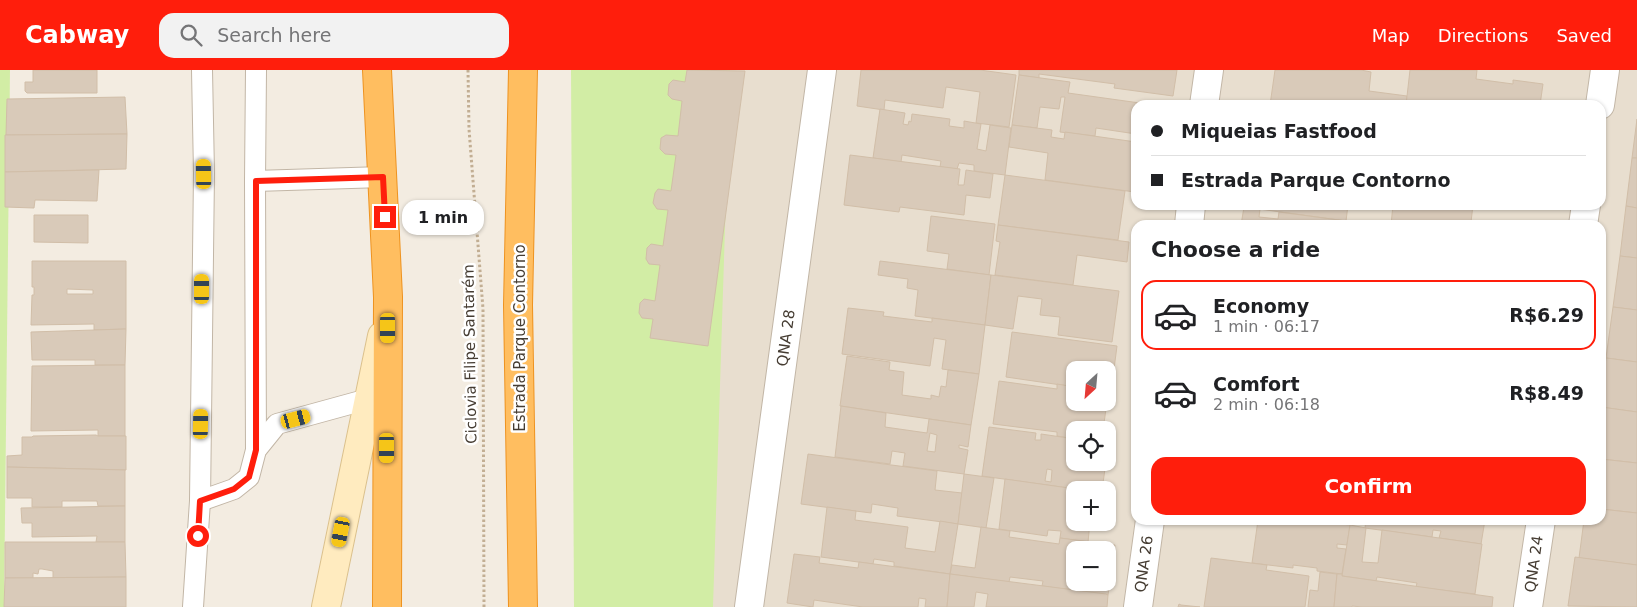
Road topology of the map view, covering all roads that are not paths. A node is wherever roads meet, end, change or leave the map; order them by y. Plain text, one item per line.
1 (202, 70) edge
2 (256, 70) edge
3 (376, 70) edge
4 (523, 70) edge
5 (822, 70) edge
6 (1209, 70) edge
7 (1605, 70) edge
8 (1205, 100) edge
9 (1601, 100) edge
10 (383, 177) junction
11 (256, 181) junction
12 (388, 308) junction
13 (368, 399) junction
14 (256, 450) junction
15 (200, 501) junction
16 (1149, 525) edge
17 (1540, 525) edge
18 (193, 607) edge
19 (326, 607) edge
20 (387, 607) edge
21 (523, 607) edge
22 (749, 607) edge
23 (1138, 607) edge
24 (1528, 607) edge

1 - 15 lane
2 - 11 lane
3 - 10 highway
4 - 21 highway, Estrada Parque Contorno
5 - 22 street, QNA 28
6 - 8 street
7 - 9 street
10 - 11 lane
10 - 12 highway
11 - 14 lane
12 - 13 street
12 - 20 highway
13 - 14 lane
13 - 19 street
14 - 15 lane
15 - 18 lane
16 - 23 street, QNA 26
17 - 24 street, QNA 24

